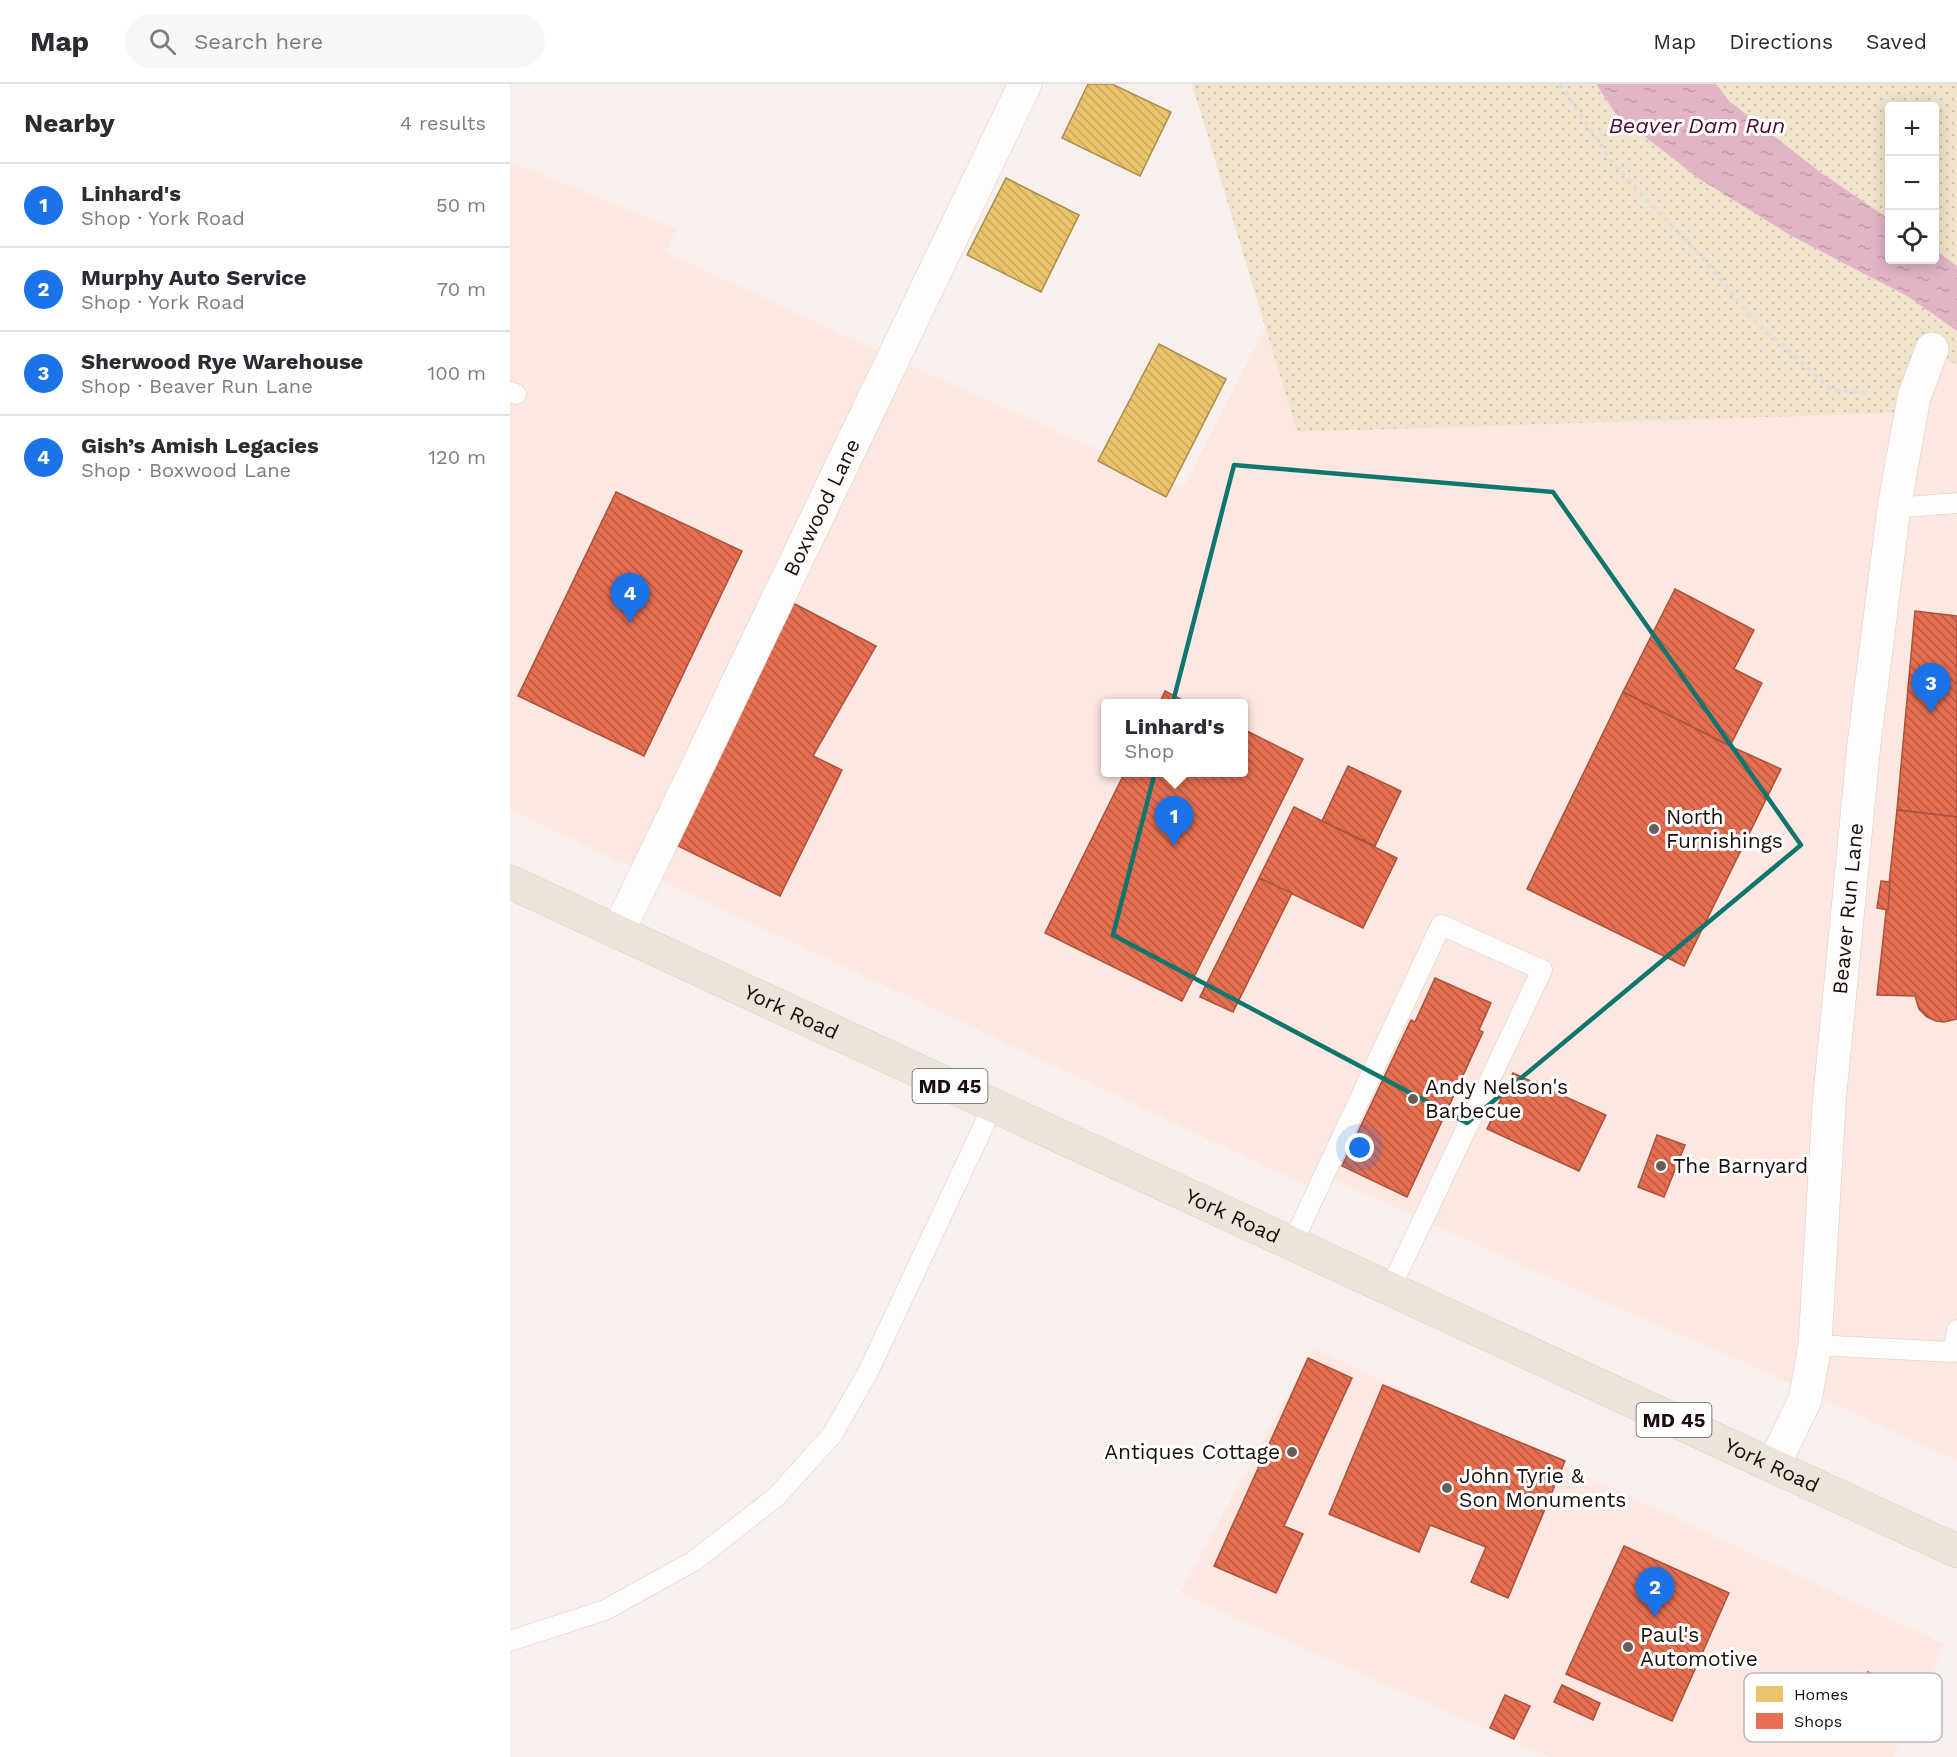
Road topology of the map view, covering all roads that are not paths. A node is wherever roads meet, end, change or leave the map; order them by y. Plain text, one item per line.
1 (1025, 84) edge
2 (1932, 349) dead end
3 (1957, 503) edge
4 (1894, 508) junction
5 (510, 882) edge
6 (618, 932) junction
7 (993, 1106) junction
8 (1292, 1244) junction
9 (1390, 1289) junction
10 (1957, 1330) edge
11 (1815, 1345) junction
12 (1773, 1466) junction
13 (1957, 1551) edge
14 (510, 1641) edge

1 - 6 street, Boxwood Lane
2 - 4 street, Beaver Run Lane
3 - 4 lane
4 - 11 street, Beaver Run Lane
5 - 6 main road, York Road / MD 45
6 - 7 main road, York Road / MD 45
7 - 8 main road, York Road / MD 45
7 - 14 lane
8 - 9 main road, York Road / MD 45
8 - 9 lane
9 - 12 main road, York Road / MD 45
10 - 11 lane
11 - 12 street, Beaver Run Lane
12 - 13 main road, York Road / MD 45

